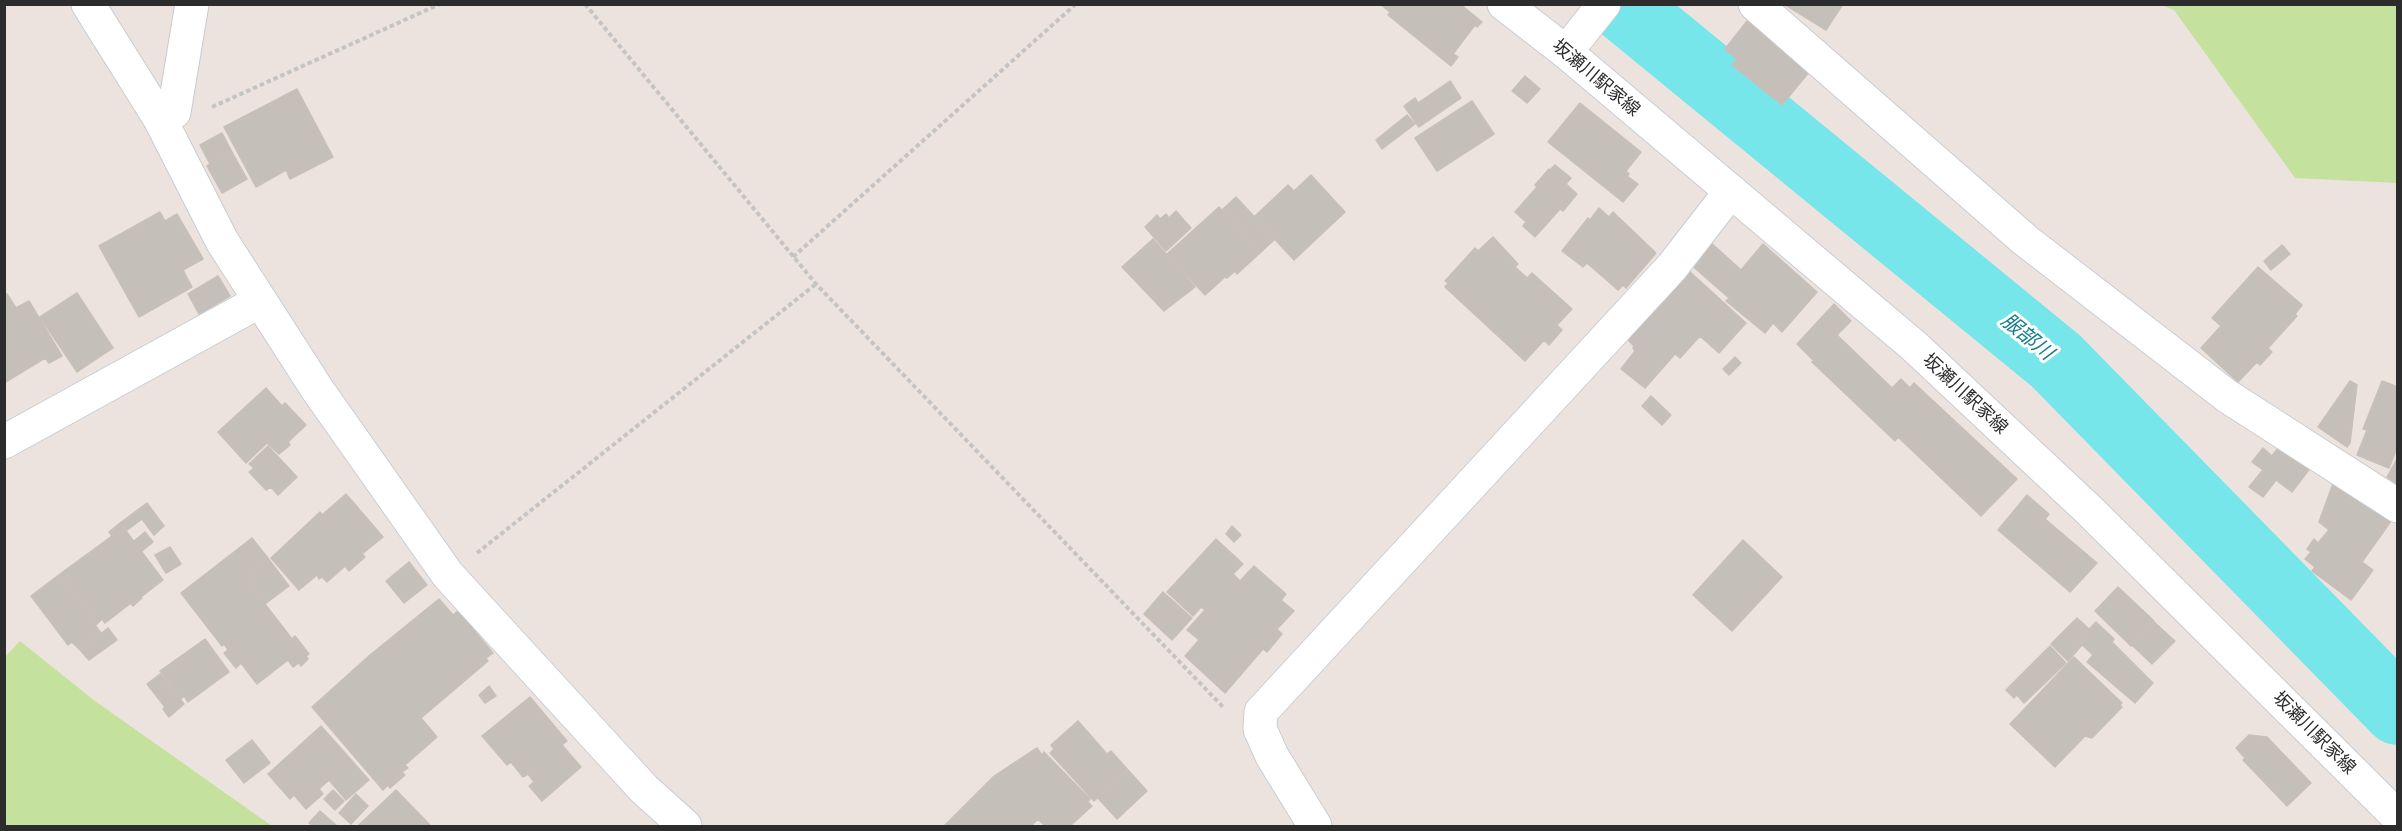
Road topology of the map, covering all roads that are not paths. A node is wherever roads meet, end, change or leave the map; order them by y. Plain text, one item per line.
1 (88, 4) edge
2 (192, 4) edge
3 (1504, 4) edge
4 (1604, 4) edge
5 (1755, 4) edge
6 (1574, 41) junction
7 (167, 115) junction
8 (1731, 191) junction
9 (260, 301) junction
10 (4, 442) edge
11 (2397, 506) edge
12 (2397, 817) edge
13 (684, 826) edge
14 (1315, 826) edge

1 - 7 street
2 - 7 street
3 - 6 street, 坂瀬川駅家線
4 - 6 street
5 - 11 street
6 - 8 street, 坂瀬川駅家線
7 - 9 street
8 - 12 street, 坂瀬川駅家線
8 - 14 street
9 - 10 street
9 - 13 street

